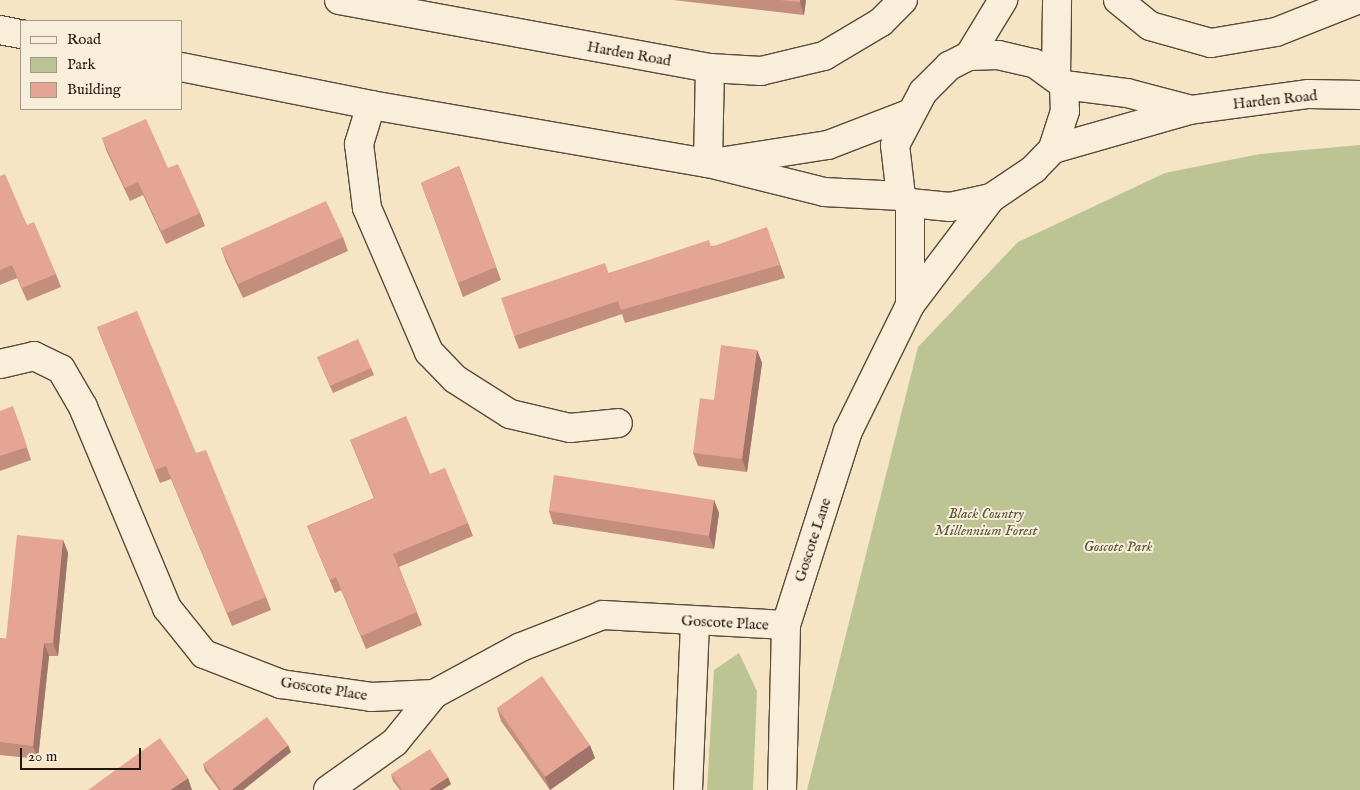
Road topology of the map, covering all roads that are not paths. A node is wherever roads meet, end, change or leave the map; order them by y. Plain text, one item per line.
1 (339, 0) edge
2 (903, 0) edge
3 (1003, 0) edge
4 (1057, 0) edge
5 (1118, 0) edge
6 (1357, 0) edge
7 (0, 30) edge
8 (20, 34) edge
9 (969, 56) junction
10 (182, 67) edge
11 (710, 68) junction
12 (1060, 81) junction
13 (1360, 96) edge
14 (371, 105) junction
15 (1190, 110) junction
16 (911, 113) junction
17 (1053, 149) junction
18 (708, 164) junction
19 (991, 198) junction
20 (906, 199) junction
21 (910, 305) junction
22 (0, 364) edge
23 (618, 423) dead end
24 (695, 622) junction
25 (786, 625) junction
26 (434, 694) junction
27 (328, 790) edge
28 (688, 790) edge
29 (782, 790) edge

1 - 11 street, Harden Road
2 - 11 street, Harden Road
3 - 9 street
4 - 12 street
5 - 6 street
7 - 8 street
9 - 12 street
9 - 16 street
10 - 14 street
11 - 18 street
12 - 15 street, Harden Road
12 - 17 street
13 - 15 street, Harden Road
14 - 18 street
14 - 23 street
15 - 17 street, Harden Road
16 - 18 street
16 - 20 street
17 - 19 street
18 - 20 street
19 - 20 street
19 - 21 street, Goscote Lane
20 - 21 street, Goscote Lane
21 - 25 street, Goscote Lane
22 - 26 street, Goscote Place
24 - 25 street, Goscote Place
24 - 26 street, Goscote Place
24 - 28 street
25 - 29 street, Goscote Lane
26 - 27 street

